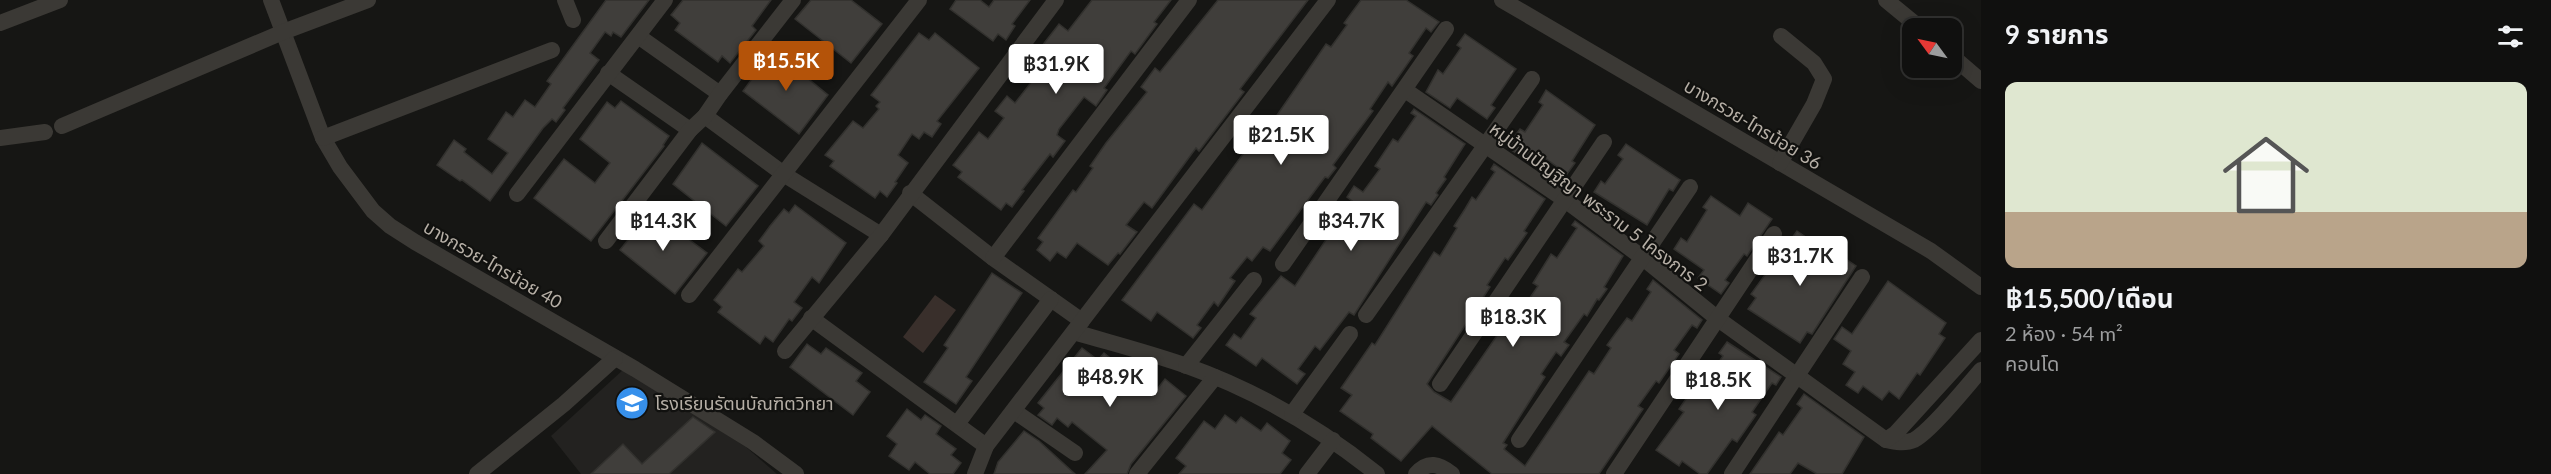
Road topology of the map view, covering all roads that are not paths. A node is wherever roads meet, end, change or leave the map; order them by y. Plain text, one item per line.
1 (60, 0) edge
2 (271, 0) edge
3 (369, 0) edge
4 (565, 0) edge
5 (664, 0) edge
6 (794, 0) edge
7 (919, 0) edge
8 (1056, 0) edge
9 (1190, 0) edge
10 (1328, 0) edge
11 (1502, 0) edge
12 (1886, 0) edge
13 (1908, 18) edge
14 (573, 20) dead end
15 (0, 24) edge
16 (1446, 29) dead end
17 (283, 32) junction
18 (638, 36) junction
19 (1781, 36) dead end
20 (552, 50) dead end
21 (1962, 65) edge
22 (608, 74) junction
23 (1532, 79) dead end
24 (1981, 81) edge
25 (1405, 90) junction
26 (720, 93) junction
27 (705, 116) junction
28 (62, 126) dead end
29 (690, 130) junction
30 (45, 132) dead end
31 (0, 138) edge
32 (323, 138) junction
33 (1604, 142) dead end
34 (1487, 146) junction
35 (1780, 163) junction
36 (785, 175) junction
37 (1690, 187) dead end
38 (910, 193) junction
39 (517, 194) dead end
40 (1565, 200) junction
41 (1773, 234) dead end
42 (881, 235) junction
43 (606, 241) dead end
44 (993, 258) junction
45 (1643, 258) junction
46 (1283, 264) dead end
47 (1862, 277) dead end
48 (1254, 280) dead end
49 (1981, 287) edge
50 (689, 295) dead end
51 (1051, 299) junction
52 (1366, 315) dead end
53 (811, 318) junction
54 (1718, 319) junction
55 (1078, 327) junction
56 (1350, 334) dead end
57 (1981, 340) edge
58 (785, 351) dead end
59 (615, 358) junction
60 (1186, 366) junction
61 (1981, 370) edge
62 (1798, 376) junction
63 (1215, 377) junction
64 (1440, 384) dead end
65 (1014, 411) junction
66 (1292, 414) junction
67 (957, 424) junction
68 (1333, 440) junction
69 (1519, 440) dead end
70 (1886, 440) junction
71 (986, 446) junction
72 (1075, 453) dead end
73 (477, 474) edge
74 (796, 474) edge
75 (975, 474) edge
76 (1137, 474) edge
77 (1307, 474) edge
78 (1377, 474) edge
79 (1416, 474) edge
80 (1452, 474) edge
81 (1614, 474) edge
82 (1732, 474) edge

1 - 15 street
2 - 17 street, บางกรวย-ไทรน้อย 40
3 - 17 street
4 - 14 street
5 - 18 street
6 - 26 street
7 - 36 street
8 - 38 street
9 - 44 street
10 - 55 street
11 - 35 street, บางกรวย-ไทรน้อย 36
12 - 13 street
16 - 25 street
17 - 28 street
17 - 32 street, บางกรวย-ไทรน้อย 40
18 - 22 street
18 - 26 street
19 - 35 street
20 - 32 street
21 - 24 street
22 - 29 street
22 - 39 street
23 - 34 street
25 - 34 street, หมู่บ้านปัญฐิญา พระราม 5 โครงการ 2
25 - 46 street
26 - 27 street
27 - 29 street
27 - 36 street
29 - 43 street
30 - 31 street
32 - 59 street, บางกรวย-ไทรน้อย 40
33 - 40 street
34 - 40 street, หมู่บ้านปัญฐิญา พระราม 5 โครงการ 2
34 - 52 street
35 - 49 street, บางกรวย-ไทรน้อย 36
36 - 42 street
36 - 50 street
37 - 45 street
38 - 42 street
38 - 44 street
40 - 45 street, หมู่บ้านปัญฐิญา พระราม 5 โครงการ 2
40 - 64 street
41 - 54 street
42 - 53 street
44 - 51 street
45 - 54 street, หมู่บ้านปัญฐิญา พระราม 5 โครงการ 2
45 - 69 street
47 - 62 street
48 - 60 street
51 - 55 street
51 - 67 street
53 - 58 street
53 - 67 street
54 - 62 street, หมู่บ้านปัญฐิญา พระราม 5 โครงการ 2
54 - 81 street
55 - 60 street
55 - 65 street
56 - 66 street
57 - 70 street
59 - 73 street
59 - 74 street, บางกรวย-ไทรน้อย 40
60 - 63 street
61 - 70 street
62 - 70 street, หมู่บ้านปัญฐิญา พระราม 5 โครงการ 2
62 - 82 street
63 - 66 street
63 - 76 street
65 - 71 street
65 - 72 street
66 - 68 street
67 - 71 street
68 - 77 street
68 - 78 street
71 - 75 street
79 - 80 street

